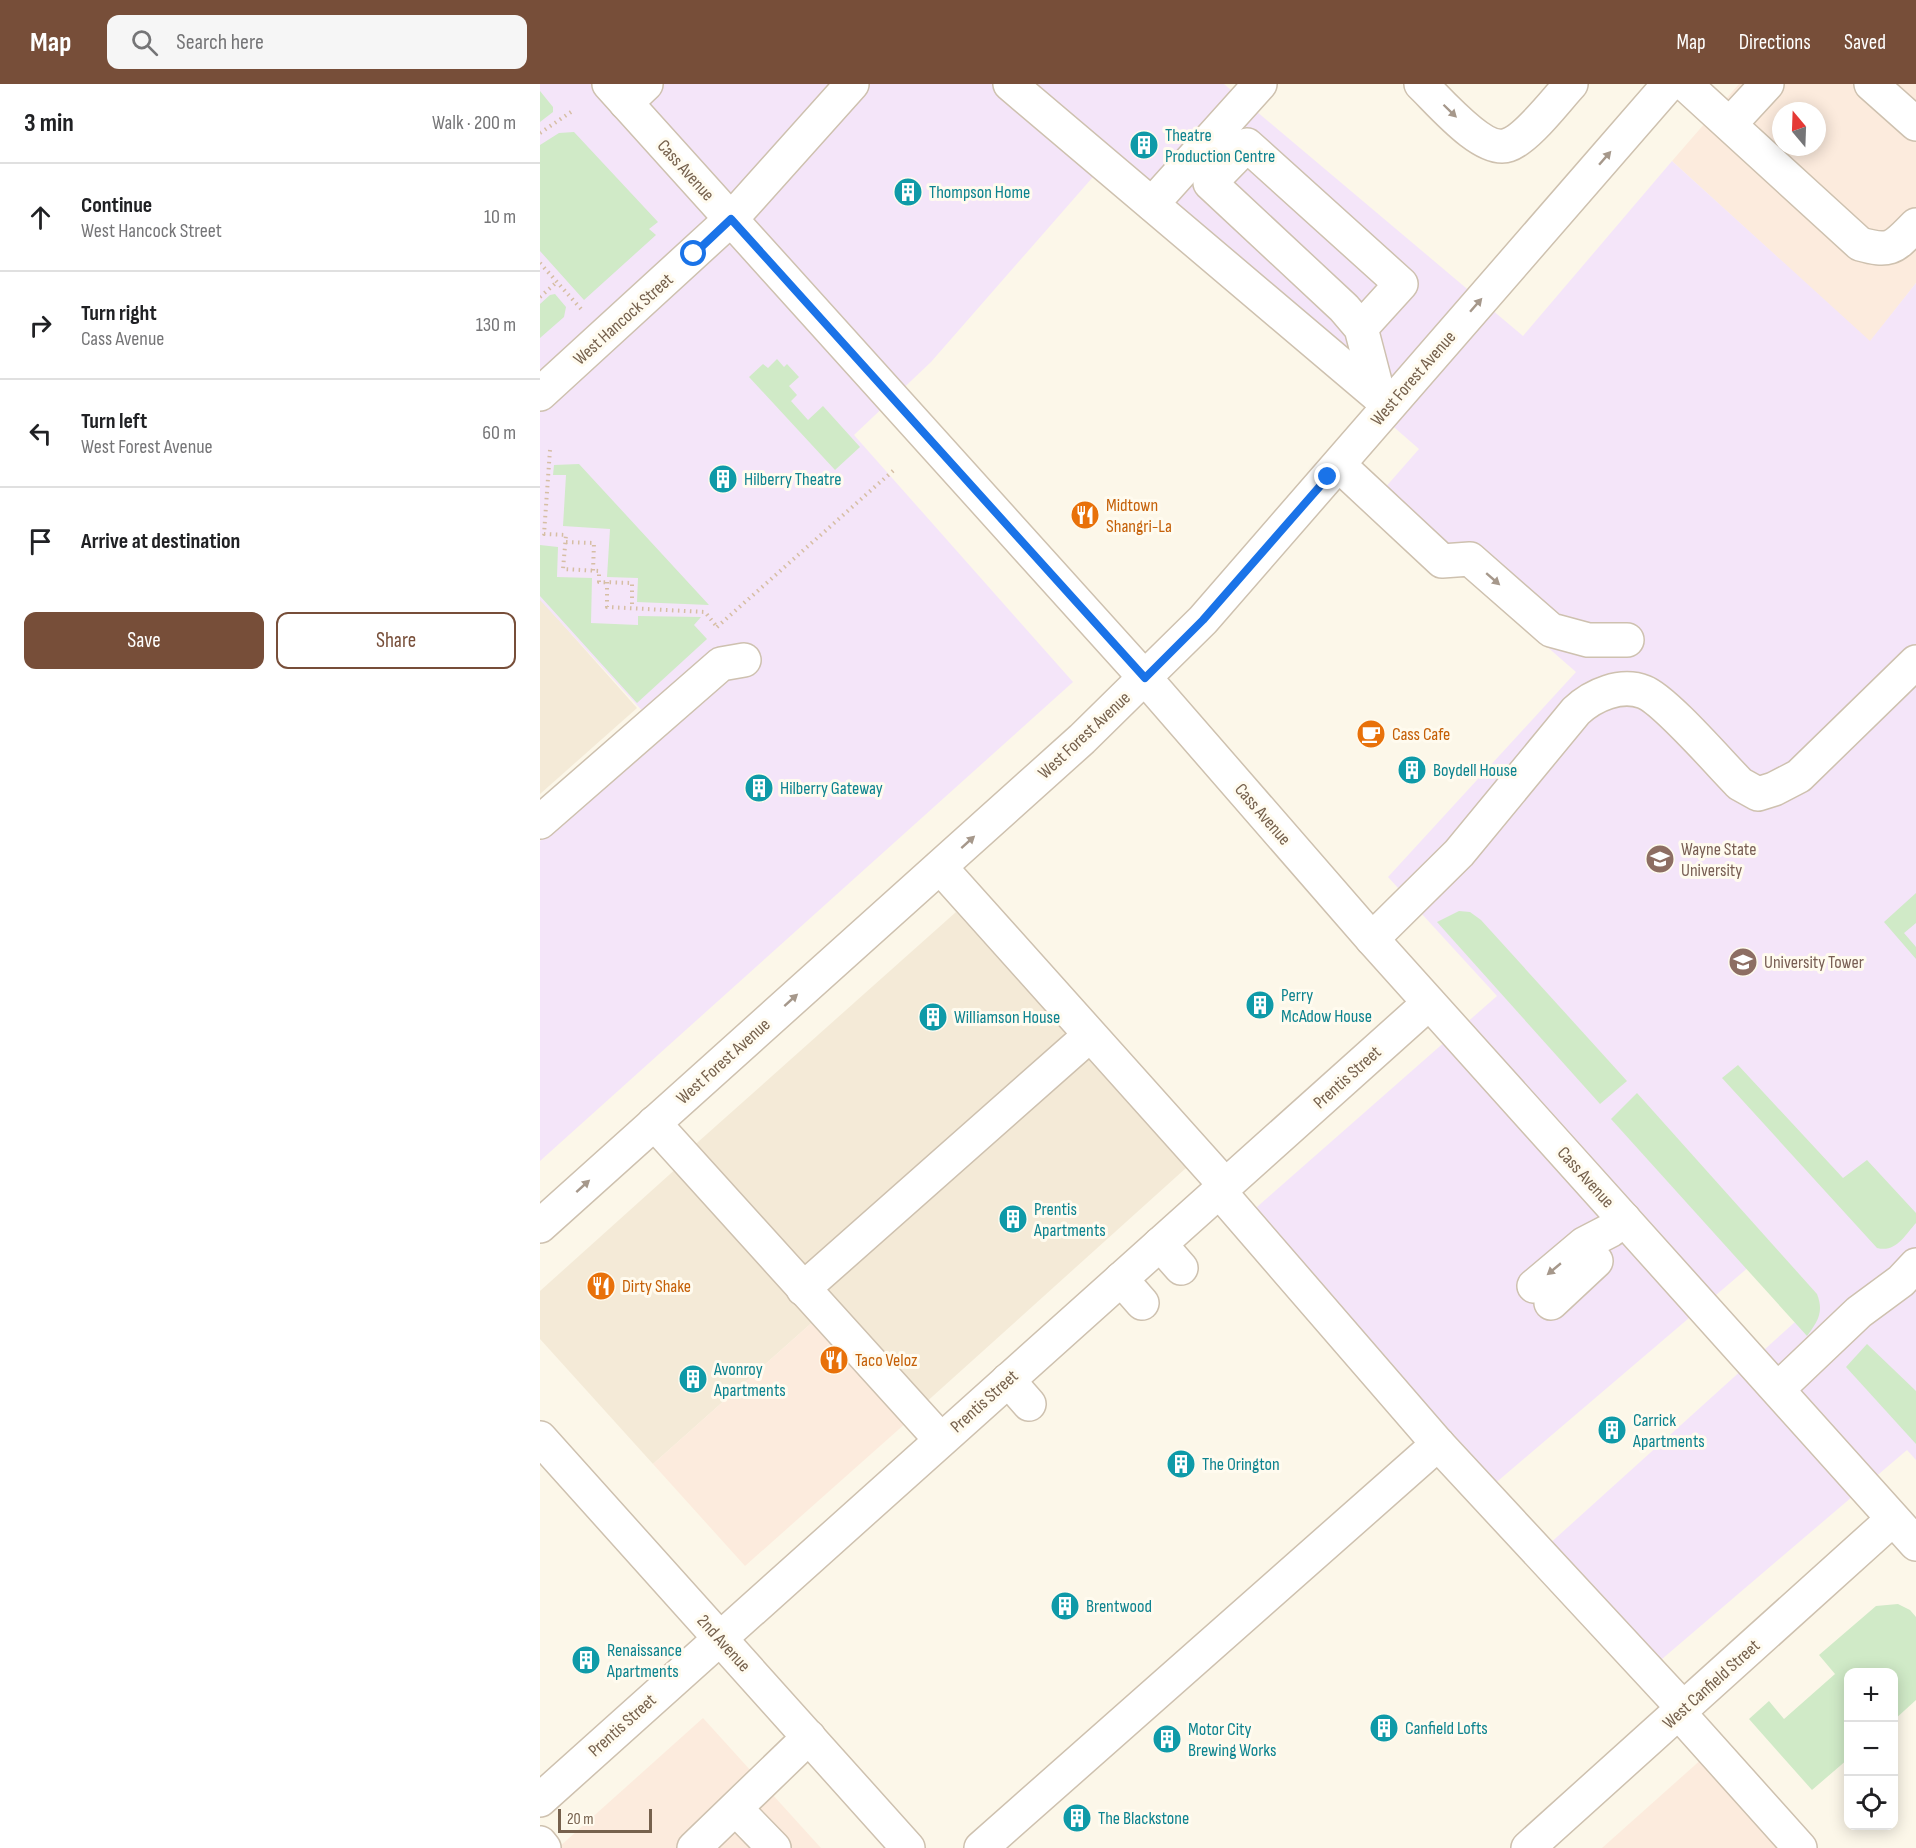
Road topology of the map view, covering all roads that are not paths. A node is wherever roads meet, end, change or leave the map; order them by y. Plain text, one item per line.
1 (852, 84) edge
2 (1010, 84) edge
3 (1260, 84) edge
4 (1421, 84) edge
5 (1570, 84) edge
6 (1767, 84) edge
7 (1871, 84) edge
8 (1663, 88) edge
9 (627, 90) edge
10 (1730, 124) junction
11 (1916, 124) edge
12 (1152, 204) junction
13 (731, 219) junction
14 (1916, 225) edge
15 (1361, 328) junction
16 (540, 394) edge
17 (1384, 401) junction
18 (1339, 465) junction
19 (1627, 640) dead end
20 (744, 660) road end
21 (1916, 662) edge
22 (1145, 678) junction
23 (540, 822) edge
24 (940, 867) junction
25 (1372, 939) junction
26 (1429, 1003) junction
27 (1089, 1036) junction
28 (654, 1123) junction
29 (1222, 1188) junction
30 (1617, 1224) junction
31 (540, 1226) edge
32 (1916, 1265) edge
33 (1121, 1279) junction
34 (803, 1288) junction
35 (1542, 1295) dead end
36 (1142, 1303) dead end
37 (1008, 1380) junction
38 (1778, 1389) junction
39 (1029, 1404) dead end
40 (540, 1438) edge
41 (941, 1440) junction
42 (1438, 1444) junction
43 (1893, 1519) junction
44 (1916, 1544) edge
45 (719, 1638) junction
46 (1681, 1712) junction
47 (809, 1737) junction
48 (540, 1800) edge
49 (736, 1809) junction
50 (540, 1844) edge
51 (544, 1848) edge
52 (694, 1848) edge
53 (774, 1848) edge
54 (908, 1848) edge
55 (981, 1848) edge
56 (1528, 1848) edge
57 (1800, 1848) edge

1 - 13 street, West Hancock Street
2 - 12 street
3 - 12 street
4 -> 5 street
6 - 10 street
7 - 11 street
8 - 10 street
17 -> 8 street, West Forest Avenue
9 - 13 street, Cass Avenue
10 - 14 street
12 - 17 street
13 - 16 street, West Hancock Street
13 - 22 street, Cass Avenue
15 - 15 street
15 - 17 street
17 - 18 street, West Forest Avenue
18 -> 19 street
18 - 22 street, West Forest Avenue
20 - 23 street
21 - 25 street
24 -> 22 street, West Forest Avenue
22 - 25 street, Cass Avenue
24 - 27 street
28 -> 24 street, West Forest Avenue
25 - 26 street, Cass Avenue
26 - 29 street, Prentis Street
26 - 30 street, Cass Avenue
27 - 29 street
27 - 34 street
31 -> 28 street, West Forest Avenue
28 - 34 street
29 - 33 street, Prentis Street
29 - 42 street
30 - 35 street
30 - 38 street, Cass Avenue
32 - 38 street
33 - 36 street
33 - 37 street, Prentis Street
34 - 41 street
37 - 39 street
37 - 41 street, Prentis Street
38 - 43 street, Cass Avenue
40 - 45 street, 2nd Avenue
41 - 45 street, Prentis Street
42 - 46 street
42 - 55 street
43 - 44 street, Cass Avenue
43 - 46 street, West Canfield Street
45 - 47 street, 2nd Avenue
45 - 48 street, Prentis Street
46 - 56 street, West Canfield Street
46 - 57 street
47 - 49 street
47 - 54 street, 2nd Avenue
49 - 52 street
49 - 53 street
50 - 51 street

